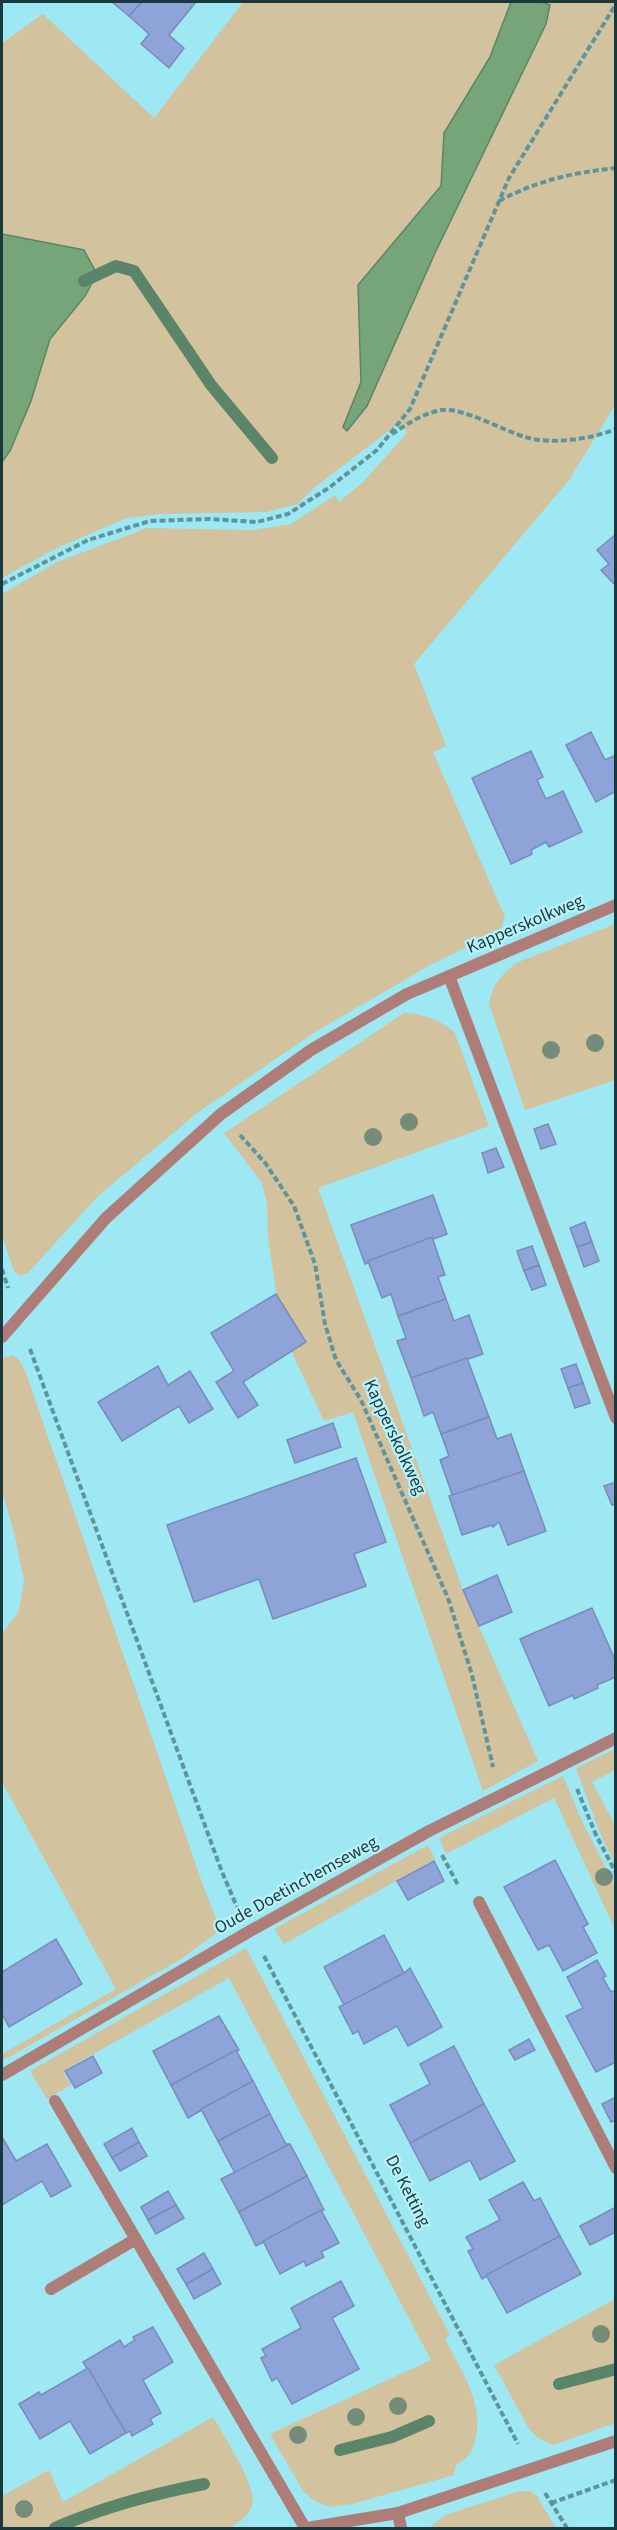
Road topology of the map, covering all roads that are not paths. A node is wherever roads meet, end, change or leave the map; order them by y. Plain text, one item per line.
1 (615, 905) edge
2 (449, 976) junction
3 (2, 1337) edge
4 (615, 1418) edge
5 (615, 1738) edge
6 (479, 1902) road end
7 (2, 2075) edge
8 (55, 2101) dead end
9 (615, 2168) edge
10 (136, 2239) junction
11 (51, 2289) dead end
12 (615, 2441) edge
13 (398, 2514) junction
14 (306, 2529) edge
15 (401, 2529) edge

1 - 2 street, Kapperskolkweg
2 - 3 street, Kapperskolkweg
2 - 4 street
5 - 7 street, Oude Doetinchemseweg
6 - 9 street
8 - 10 street
10 - 11 street
10 - 14 street
12 - 13 street
13 - 14 street
13 - 15 street

